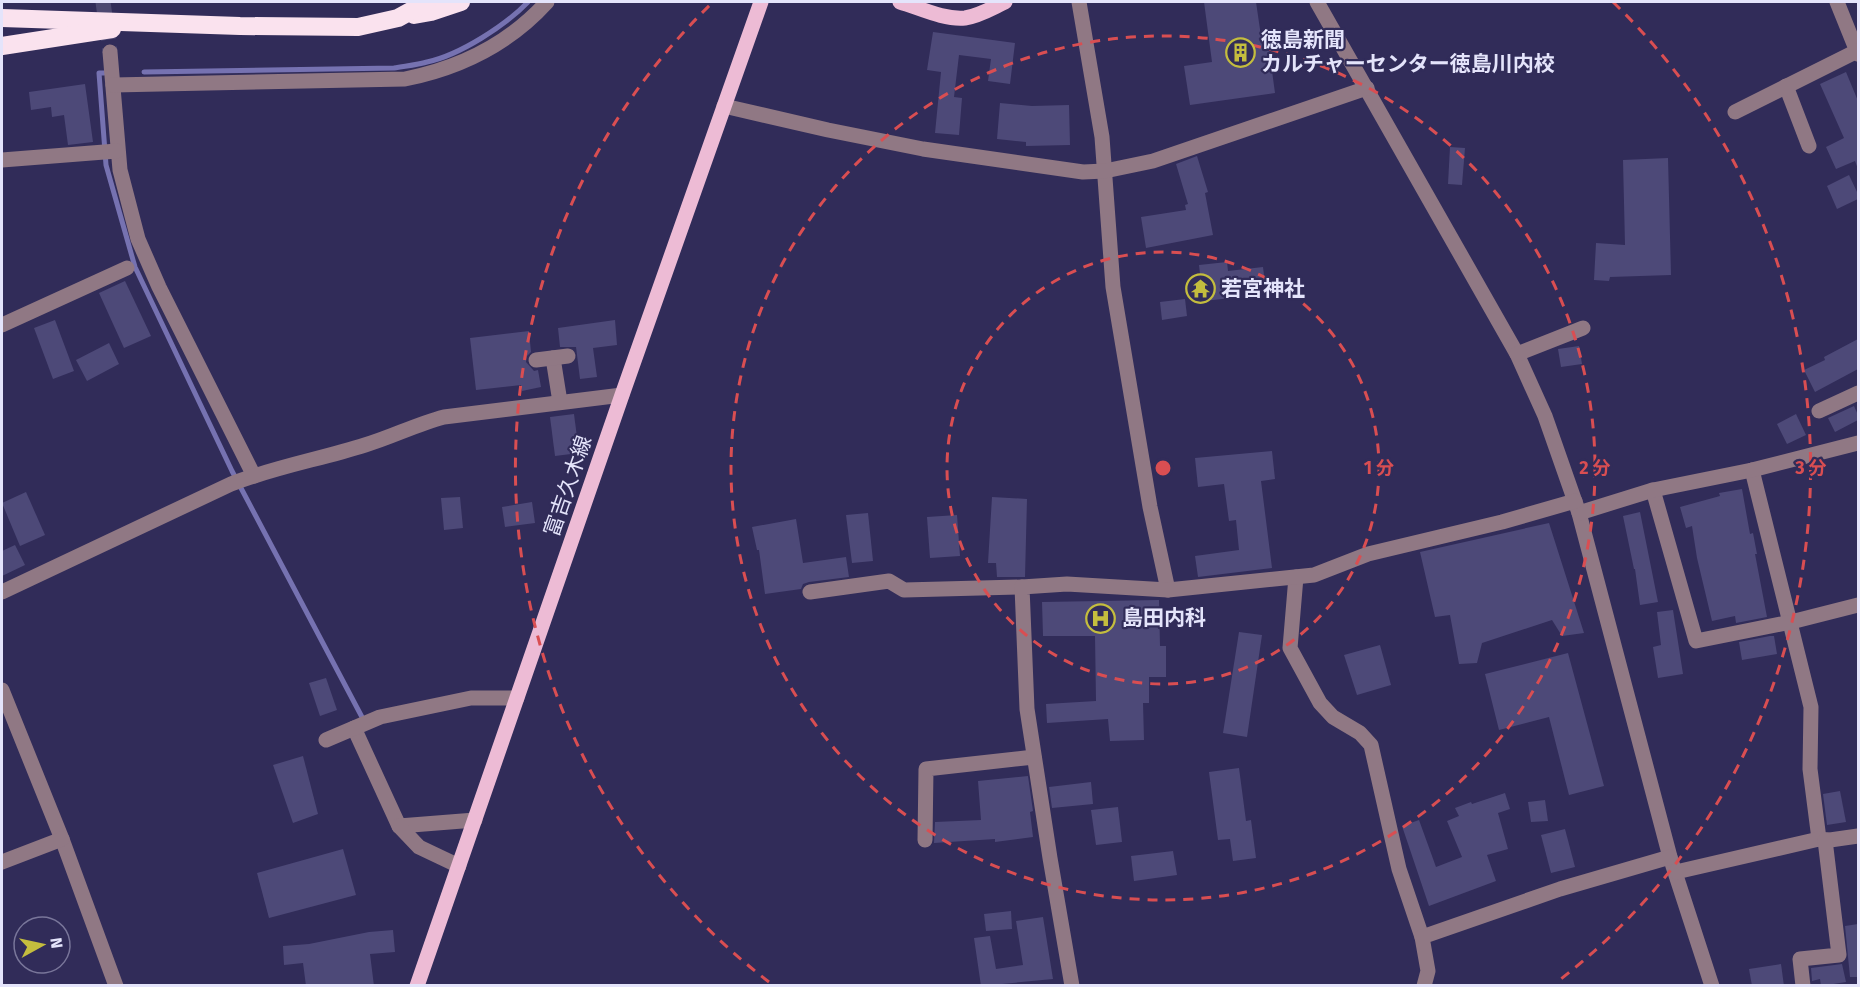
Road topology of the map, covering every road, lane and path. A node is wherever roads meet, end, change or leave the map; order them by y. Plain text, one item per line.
1 (427, 2) edge
2 (461, 2) edge
3 (547, 2) edge
4 (761, 2) edge
5 (900, 2) edge
6 (1005, 2) edge
7 (1079, 2) edge
8 (1317, 2) edge
9 (1837, 2) edge
10 (2, 18) edge
11 (398, 18) junction
12 (155, 22) junction
13 (2, 46) edge
14 (110, 52) tunnel mouth
15 (1858, 53) edge
16 (113, 85) junction
17 (1786, 86) junction
18 (1367, 88) junction
19 (724, 106) junction
20 (1735, 112) dead end
21 (1809, 146) dead end
22 (107, 152) junction
23 (2, 160) edge
24 (1105, 171) junction
25 (127, 267) dead end
26 (2, 325) edge
27 (1583, 328) dead end
28 (1517, 354) junction
29 (536, 360) dead end
30 (1858, 393) edge
31 (622, 395) junction
32 (560, 402) junction
33 (1819, 411) dead end
34 (1858, 442) edge
35 (1752, 470) junction
36 (243, 480) junction
37 (1653, 490) junction
38 (1577, 507) junction
39 (1296, 577) junction
40 (1022, 587) junction
41 (1168, 590) junction
42 (2, 592) edge
43 (810, 592) dead end
44 (1858, 605) edge
45 (1791, 622) junction
46 (2, 690) edge
47 (517, 698) junction
48 (354, 728) junction
49 (327, 740) dead end
50 (1034, 757) junction
51 (475, 820) junction
52 (399, 826) junction
53 (1858, 836) edge
54 (62, 839) junction
55 (1822, 839) junction
56 (926, 840) dead end
57 (1670, 857) junction
58 (2, 862) edge
59 (459, 866) junction
60 (1676, 872) junction
61 (1422, 937) junction
62 (116, 986) edge
63 (417, 986) edge
64 (1072, 986) edge
65 (1424, 986) edge
66 (1712, 986) edge
67 (1803, 986) edge

1 - 11 highway
2 - 11 highway
3 - 16 street
4 - 19 main road, 富吉久木線
5 - 6 main road
7 - 24 street
8 - 18 street
9 - 15 street
10 - 12 highway
11 - 12 highway
12 - 13 highway
14 - 16 street
15 - 17 street
16 - 22 street
17 - 20 street
17 - 21 street
18 - 24 street
18 - 28 street
19 - 24 street
19 - 31 main road, 富吉久木線
22 - 23 street
22 - 36 street
24 - 41 street
25 - 26 street
27 - 28 street
28 - 38 street
29 - 32 street
30 - 33 street
31 - 32 street
31 - 47 main road, 富吉久木線
32 - 36 street
34 - 35 street
35 - 37 street
35 - 45 street
36 - 42 street
37 - 38 street
37 - 45 street
38 - 39 street
38 - 57 street
39 - 41 street
39 - 61 street
40 - 41 street
40 - 43 street
40 - 50 street
44 - 45 street
45 - 55 street
46 - 54 street
47 - 48 street
47 - 51 main road, 富吉久木線
48 - 49 street
48 - 52 street
50 - 56 street
50 - 64 street
51 - 52 street
51 - 59 main road, 富吉久木線
52 - 59 street
53 - 55 street
54 - 58 street
54 - 62 street
55 - 60 street
55 - 67 street
57 - 60 street
57 - 61 street
59 - 63 main road, 富吉久木線
60 - 66 street
61 - 65 street

